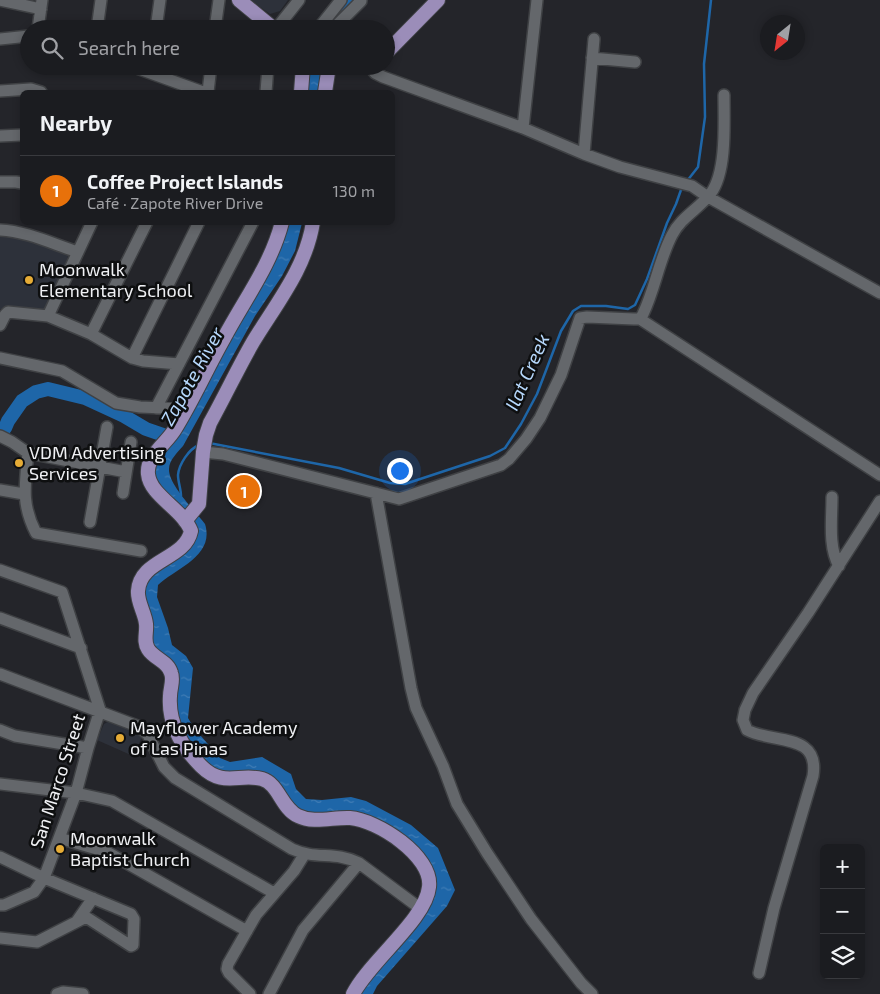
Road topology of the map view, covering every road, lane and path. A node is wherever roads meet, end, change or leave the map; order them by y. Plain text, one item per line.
1 (0, 0) edge
2 (100, 0) edge
3 (160, 0) edge
4 (219, 0) edge
5 (239, 0) edge
6 (299, 0) edge
7 (341, 0) edge
8 (438, 0) edge
9 (537, 0) edge
10 (361, 1) edge
11 (42, 5) edge
12 (40, 20) edge
13 (98, 20) edge
14 (157, 20) edge
15 (216, 20) edge
16 (264, 20) edge
17 (282, 20) edge
18 (325, 20) edge
19 (342, 20) edge
20 (20, 37) edge
21 (0, 39) edge
22 (594, 39) dead end
23 (395, 44) edge
24 (592, 58) junction
25 (635, 62) dead end
26 (163, 75) edge
27 (210, 75) edge
28 (267, 75) edge
29 (302, 75) edge
30 (328, 75) edge
31 (379, 75) edge
32 (0, 90) edge
33 (35, 90) edge
34 (198, 90) edge
35 (208, 90) edge
36 (266, 90) edge
37 (301, 90) edge
38 (325, 90) edge
39 (724, 95) dead end
40 (523, 128) junction
41 (20, 135) edge
42 (0, 136) edge
43 (584, 154) junction
44 (0, 182) edge
45 (20, 183) edge
46 (708, 197) junction
47 (91, 225) edge
48 (146, 225) edge
49 (198, 225) edge
50 (251, 225) edge
51 (281, 225) edge
52 (312, 225) edge
53 (0, 230) edge
54 (78, 252) junction
55 (880, 293) edge
56 (48, 316) junction
57 (640, 319) junction
58 (0, 325) edge
59 (91, 334) junction
60 (0, 358) edge
61 (132, 358) junction
62 (179, 364) junction
63 (156, 408) junction
64 (187, 408) junction
65 (107, 427) dead end
66 (0, 436) edge
67 (131, 442) dead end
68 (204, 445) junction
69 (28, 453) junction
70 (100, 467) junction
71 (126, 472) junction
72 (880, 475) edge
73 (0, 490) edge
74 (123, 493) dead end
75 (24, 494) junction
76 (376, 494) junction
77 (832, 497) dead end
78 (880, 501) edge
79 (189, 517) junction
80 (90, 522) dead end
81 (141, 551) dead end
82 (838, 566) junction
83 (0, 570) edge
84 (0, 618) edge
85 (81, 648) junction
86 (0, 674) edge
87 (100, 710) junction
88 (0, 730) edge
89 (88, 748) junction
90 (0, 784) edge
91 (76, 793) junction
92 (60, 838) junction
93 (304, 855) junction
94 (0, 857) edge
95 (360, 863) junction
96 (44, 878) junction
97 (274, 893) junction
98 (93, 898) junction
99 (0, 905) edge
100 (421, 909) junction
101 (77, 921) junction
102 (247, 931) junction
103 (0, 938) edge
104 (759, 973) dead end
105 (57, 994) edge
106 (83, 994) edge
107 (250, 994) edge
108 (269, 994) edge
109 (353, 994) edge
110 (592, 994) edge

1 - 11 street
2 - 13 street
3 - 14 street
4 - 15 street
5 - 16 main road
6 - 17 street
7 - 18 street
8 - 23 main road
9 - 40 street
10 - 19 street
11 - 12 street
20 - 21 street
22 - 24 street
24 - 25 street
24 - 43 street
26 - 34 street
27 - 35 street
28 - 36 street
29 - 37 main road
30 - 38 main road
31 - 40 street
32 - 33 street
39 - 46 street
40 - 43 street
41 - 42 street
43 - 46 street
44 - 45 street
46 - 55 street
46 - 57 street
47 - 54 street
48 - 59 street
49 - 61 street
50 - 62 street
51 - 64 main road
52 - 68 main road
53 - 54 street
54 - 56 street
56 - 58 street
56 - 59 street
57 - 72 street
57 - 76 street
59 - 61 street
60 - 63 street
61 - 62 street
62 - 63 street
63 - 64 street
64 - 79 main road
65 - 70 street
66 - 69 street
67 - 71 street
68 - 76 street
68 - 79 main road
69 - 70 street
69 - 75 street
70 - 71 street
70 - 80 street
71 - 74 street
73 - 75 street
75 - 81 street
76 - 110 street
77 - 82 street
78 - 82 street
79 - 100 main road
82 - 104 street
83 - 85 street, San Marco Street
84 - 85 street
85 - 87 street, San Marco Street
86 - 87 street
87 - 89 street, San Marco Street
87 - 93 street
88 - 89 street
89 - 91 street, San Marco Street
90 - 91 street
91 - 92 street, San Marco Street
91 - 97 street
92 - 96 street, San Marco Street
92 - 102 street
93 - 95 street
93 - 97 street
94 - 96 street
95 - 100 street
95 - 108 street
96 - 98 street
96 - 99 street, San Marco Street
97 - 102 street
98 - 101 street
98 - 101 street
100 - 109 main road
101 - 103 street
102 - 107 street
105 - 106 street

